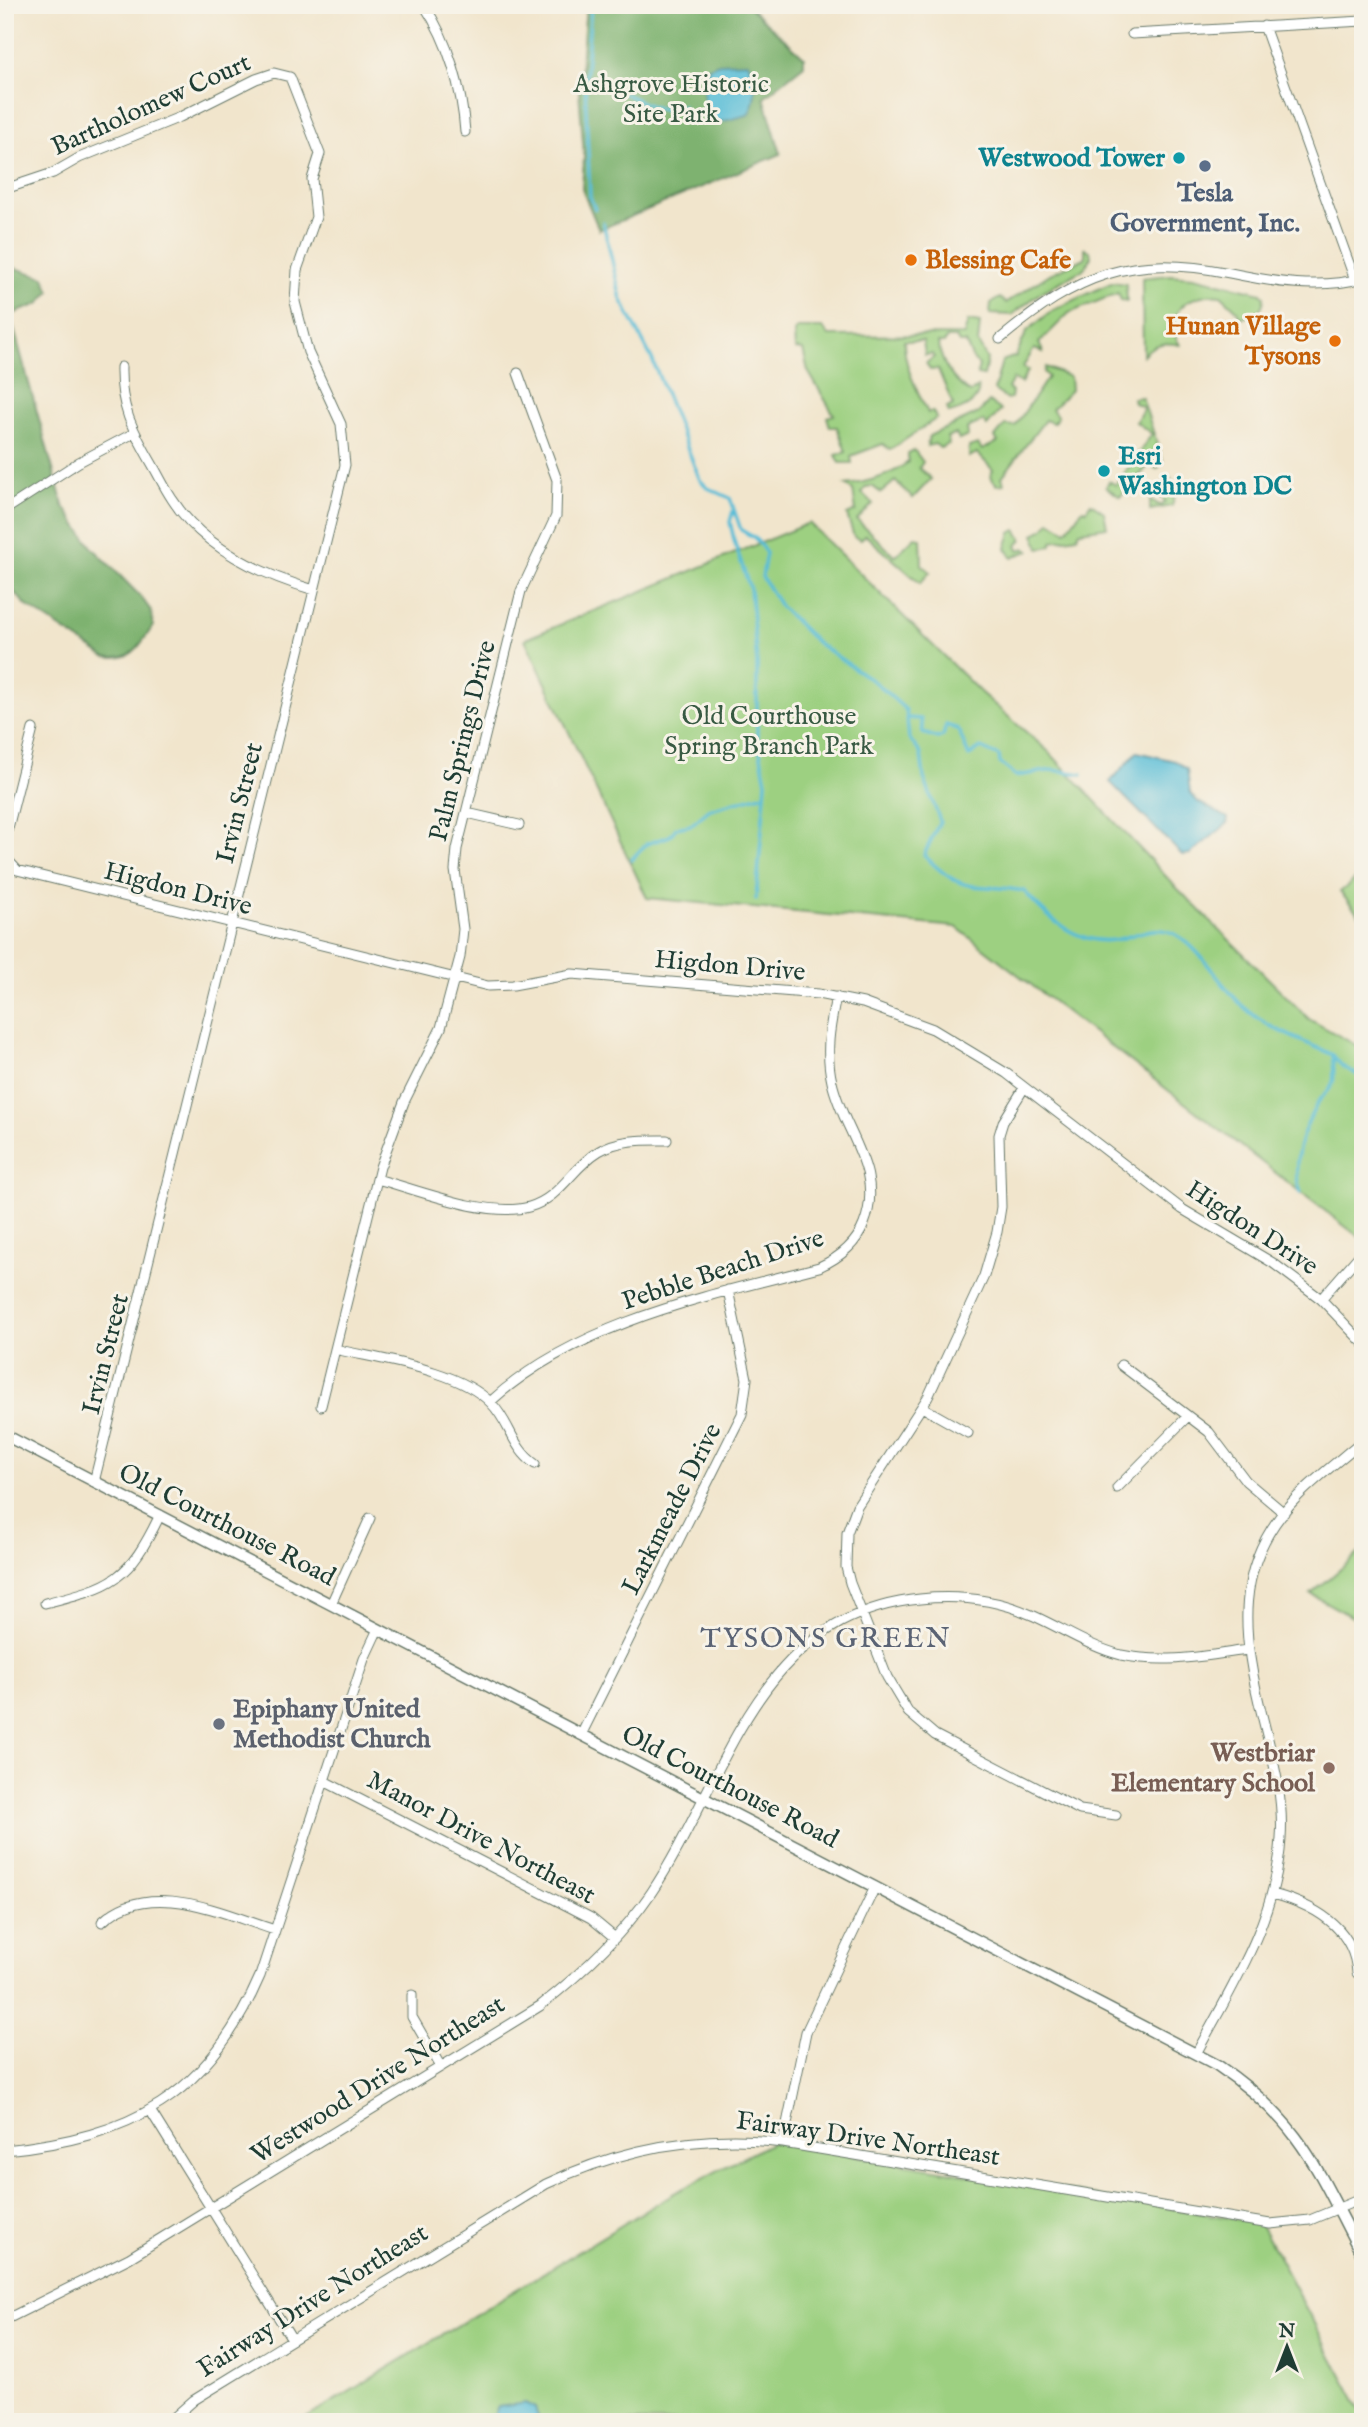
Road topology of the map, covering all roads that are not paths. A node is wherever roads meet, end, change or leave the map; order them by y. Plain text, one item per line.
1 (424, 5) edge
2 (1363, 21) edge
3 (1264, 26) junction
4 (1132, 34) dead end
5 (464, 132) dead end
6 (312, 179) joint
7 (5, 189) edge
8 (1359, 279) edge
9 (1000, 339) dead end
10 (121, 367) dead end
11 (518, 373) dead end
12 (134, 433) junction
13 (5, 510) edge
14 (314, 590) junction
15 (33, 729) dead end
16 (467, 813) junction
17 (519, 825) dead end
18 (5, 839) edge
19 (5, 857) edge
20 (232, 924) junction
21 (454, 978) junction
22 (836, 997) junction
23 (1024, 1088) junction
24 (667, 1140) dead end
25 (377, 1180) junction
26 (1363, 1251) edge
27 (728, 1290) junction
28 (1321, 1299) junction
29 (1363, 1343) edge
30 (335, 1349) junction
31 (1121, 1365) dead end
32 (491, 1402) junction
33 (321, 1406) dead end
34 (922, 1407) junction
35 (1188, 1416) junction
36 (968, 1433) dead end
37 (5, 1435) edge
38 (1363, 1440) edge
39 (535, 1464) dead end
40 (94, 1482) junction
41 (1117, 1488) dead end
42 (1284, 1513) junction
43 (160, 1515) junction
44 (370, 1518) dead end
45 (45, 1603) dead end
46 (331, 1604) junction
47 (862, 1615) junction
48 (378, 1629) junction
49 (1247, 1650) junction
50 (581, 1735) junction
51 (324, 1781) junction
52 (704, 1799) junction
53 (1116, 1815) dead end
54 (875, 1887) junction
55 (1273, 1894) junction
56 (102, 1922) dead end
57 (275, 1930) junction
58 (615, 1938) junction
59 (1357, 1973) dead end
60 (412, 1995) dead end
61 (1196, 2054) junction
62 (441, 2067) junction
63 (150, 2110) junction
64 (783, 2143) junction
65 (5, 2150) edge
66 (1363, 2198) edge
67 (211, 2208) junction
68 (1338, 2208) junction
69 (1363, 2257) edge
70 (5, 2320) edge
71 (292, 2339) junction
72 (169, 2422) edge

1 - 5 street
2 - 3 street
3 - 4 street
3 - 8 street
6 - 7 street, Bartholomew Court
6 - 14 street, Irvin Street
8 - 9 street
10 - 12 street
11 - 16 street, Palm Springs Drive
12 - 13 street
12 - 14 street
14 - 20 street, Irvin Street
15 - 18 street
16 - 17 street
16 - 21 street, Palm Springs Drive
19 - 20 street, Higdon Drive
20 - 21 street, Higdon Drive
20 - 40 street, Irvin Street
21 - 22 street, Higdon Drive
21 - 25 street, Palm Springs Drive
22 - 23 street, Higdon Drive
22 - 27 street, Pebble Beach Drive
23 - 28 street, Higdon Drive
23 - 34 street
24 - 25 street
25 - 30 street, Palm Springs Drive
26 - 28 street
27 - 32 street, Pebble Beach Drive
27 - 50 street, Larkmeade Drive
28 - 29 street, Higdon Drive
30 - 32 street
30 - 33 street, Palm Springs Drive
31 - 35 street
32 - 39 street
34 - 36 street
34 - 47 street
35 - 41 street
35 - 42 street
37 - 40 street, Old Courthouse Road
38 - 42 street
40 - 43 street, Old Courthouse Road
42 - 49 street
43 - 45 street
43 - 46 street, Old Courthouse Road
44 - 46 street
46 - 48 street, Old Courthouse Road
47 - 49 street, Westwood Drive Northeast
47 - 52 street, Westwood Drive Northeast
47 - 53 street
48 - 50 street, Old Courthouse Road
48 - 51 street
49 - 55 street
50 - 52 street, Old Courthouse Road
51 - 57 street
51 - 58 street, Manor Drive Northeast
52 - 54 street, Old Courthouse Road
52 - 58 street, Westwood Drive Northeast
54 - 61 street, Old Courthouse Road
54 - 64 street
55 - 59 street
55 - 61 street
56 - 57 street
57 - 63 street
58 - 62 street, Westwood Drive Northeast
60 - 62 street
61 - 68 street, Old Courthouse Road
62 - 67 street, Westwood Drive Northeast
63 - 65 street
63 - 67 street
64 - 68 street, Fairway Drive Northeast
64 - 71 street, Fairway Drive Northeast
66 - 68 street, Fairway Drive Northeast
67 - 70 street, Westwood Drive Northeast
67 - 71 street
68 - 69 street, Old Courthouse Road
71 - 72 street, Fairway Drive Northeast

